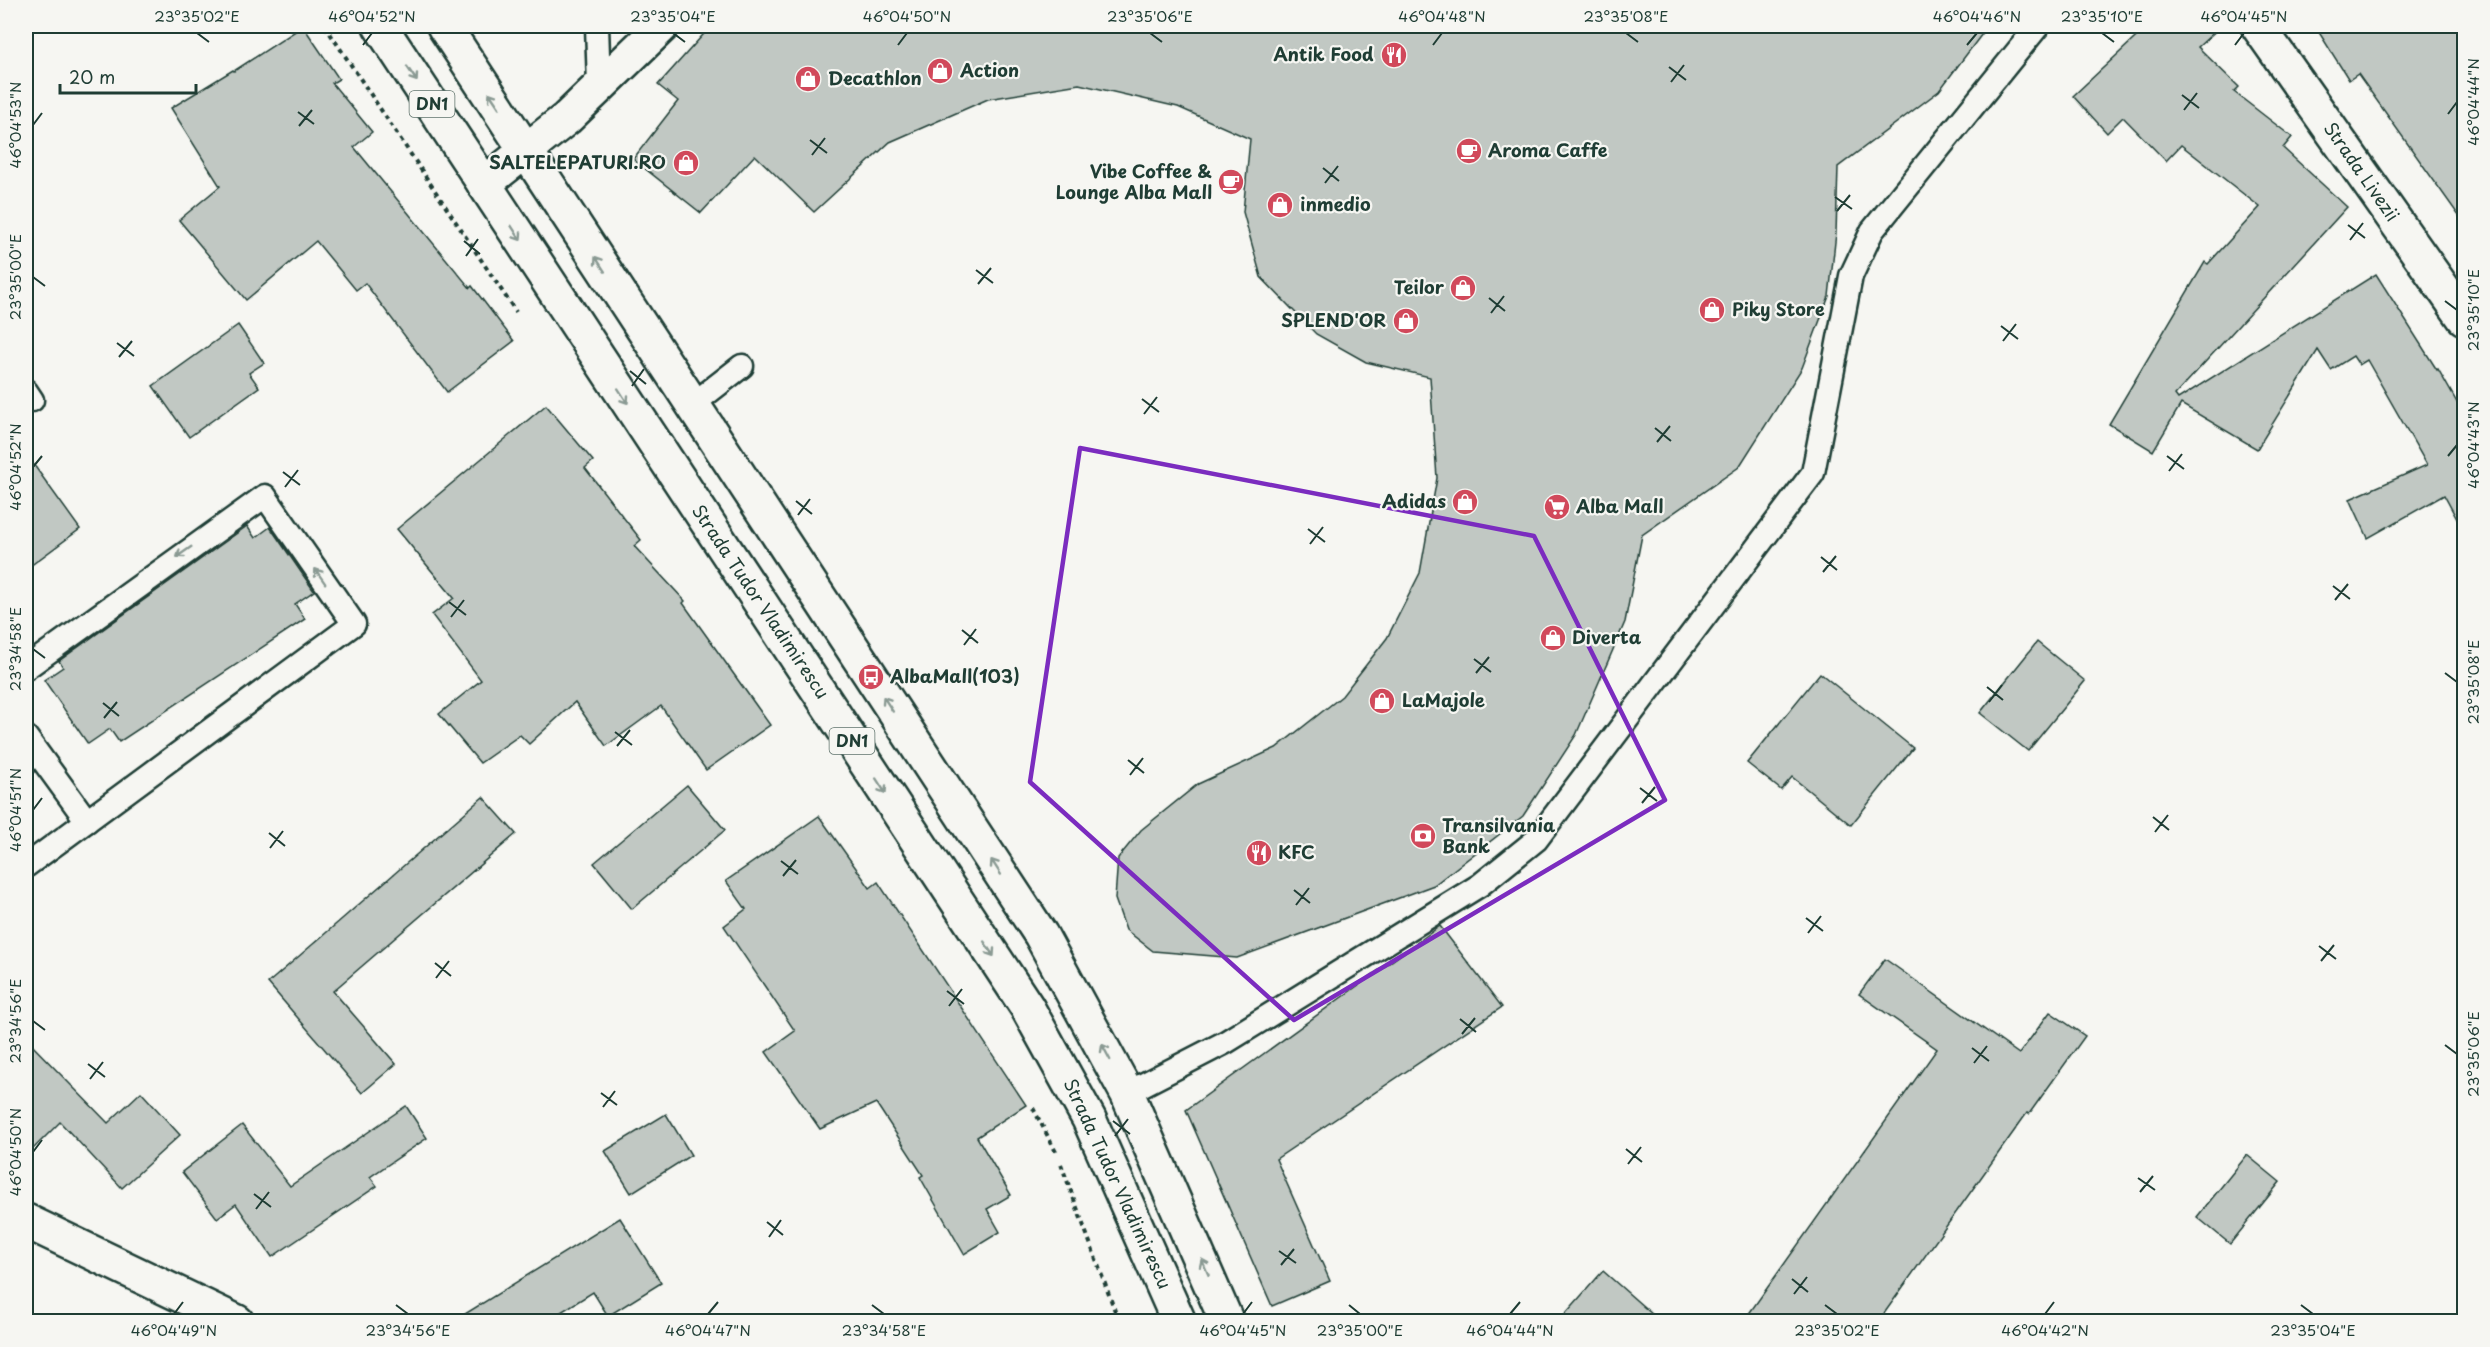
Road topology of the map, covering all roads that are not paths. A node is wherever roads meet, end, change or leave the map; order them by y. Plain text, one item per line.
1 (380, 26) edge
2 (444, 26) edge
3 (597, 26) edge
4 (662, 26) edge
5 (2038, 26) edge
6 (2258, 26) edge
7 (599, 85) junction
8 (527, 150) junction
9 (484, 184) junction
10 (2464, 318) edge
11 (742, 366) dead end
12 (692, 405) junction
13 (26, 668) edge
14 (26, 737) edge
15 (87, 821) junction
16 (26, 866) edge
17 (1127, 1093) junction
18 (26, 1221) edge
19 (237, 1322) edge
20 (1179, 1322) edge
21 (1227, 1322) edge

1 -> 9 main road, Strada Tudor Vladimirescu / DN1
8 -> 2 main road, DN1
3 - 7 lane
4 - 7 main road
5 - 17 lane
6 - 10 main road, Strada Livezii
7 - 8 main road
8 - 9 main road
12 -> 8 main road, DN1
9 -> 20 main road, Strada Tudor Vladimirescu / DN1
11 - 12 lane
17 -> 12 main road, DN1
15 -> 13 lane
14 - 15 lane
15 - 16 lane
21 -> 17 main road, DN1
18 - 19 main road

